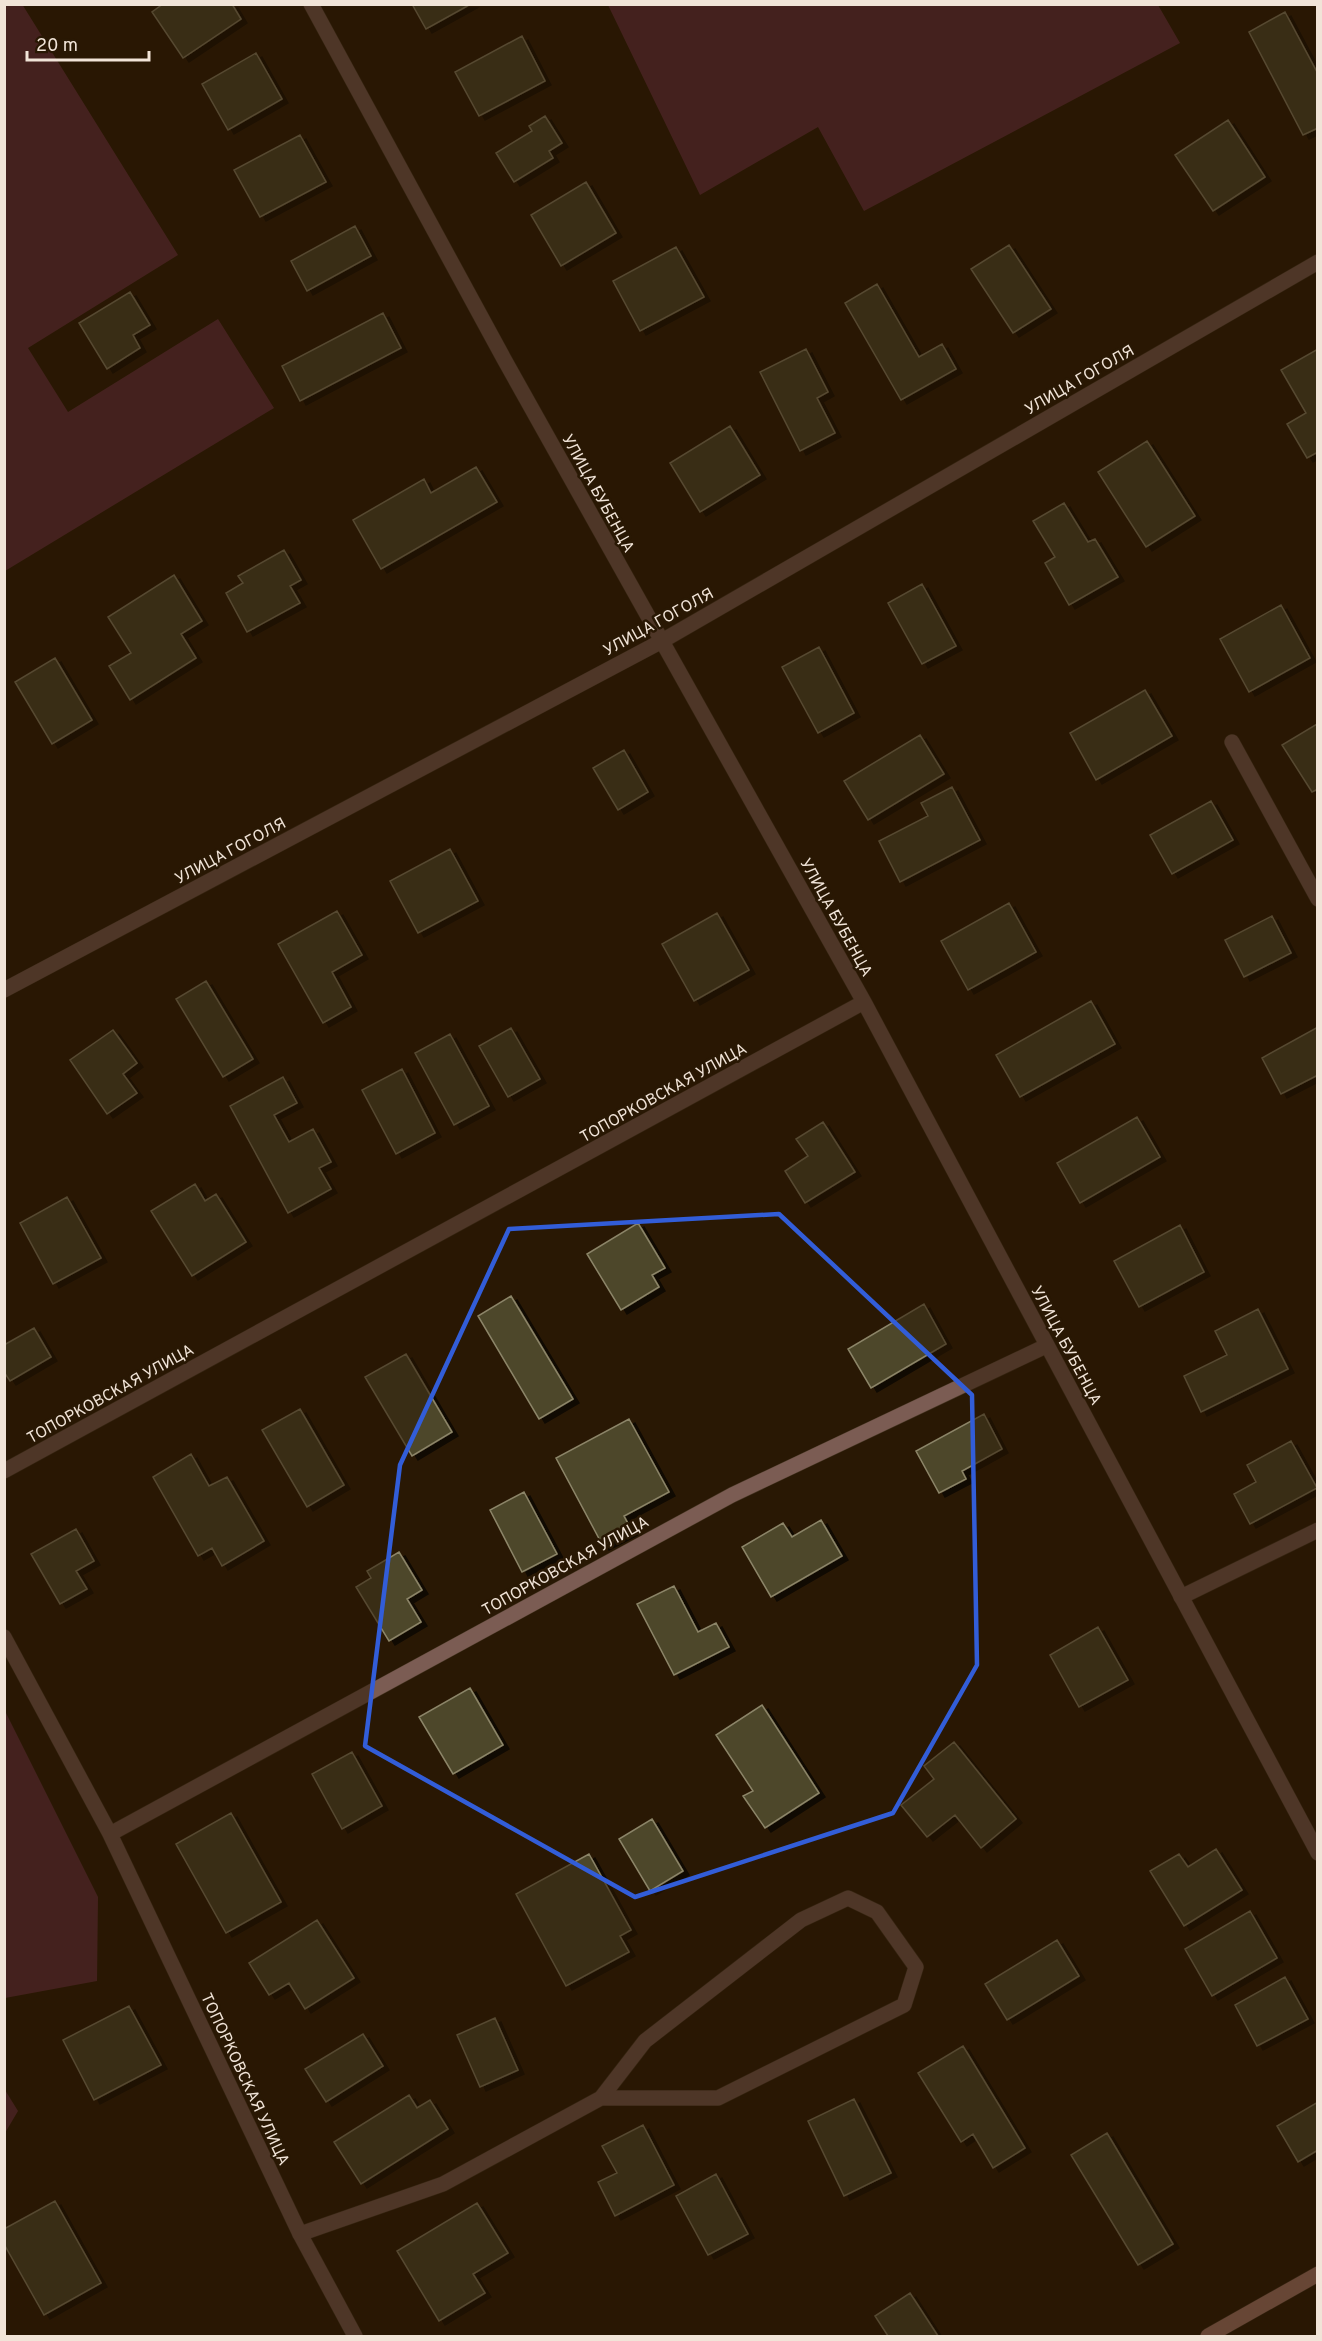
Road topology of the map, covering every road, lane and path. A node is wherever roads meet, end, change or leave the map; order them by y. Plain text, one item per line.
1 (311, 4) edge
2 (1317, 262) edge
3 (662, 641) junction
4 (1232, 742) dead end
5 (1317, 899) edge
6 (4, 990) edge
7 (864, 1002) junction
8 (1047, 1346) junction
9 (4, 1471) edge
10 (1317, 1530) edge
11 (1181, 1598) junction
12 (4, 1637) edge
13 (110, 1834) junction
14 (1317, 1853) edge
15 (601, 2098) junction
16 (300, 2234) junction
17 (1317, 2274) edge
18 (355, 2337) edge
19 (1208, 2337) edge

1 - 3 street, УЛИЦА БУБЕНЦА
2 - 3 street, УЛИЦА ГОГОЛЯ
3 - 6 street, УЛИЦА ГОГОЛЯ
3 - 7 street, УЛИЦА БУБЕНЦА
4 - 5 street
7 - 8 street, УЛИЦА БУБЕНЦА
7 - 9 street, ТОПОРКОВСКАЯ УЛИЦА
8 - 11 street, УЛИЦА БУБЕНЦА
8 - 13 street, ТОПОРКОВСКАЯ УЛИЦА
10 - 11 street
11 - 14 street, УЛИЦА БУБЕНЦА
12 - 13 street, ТОПОРКОВСКАЯ УЛИЦА
13 - 16 street, ТОПОРКОВСКАЯ УЛИЦА
15 - 15 street
15 - 16 street
16 - 18 street, ТОПОРКОВСКАЯ УЛИЦА
17 - 19 street

